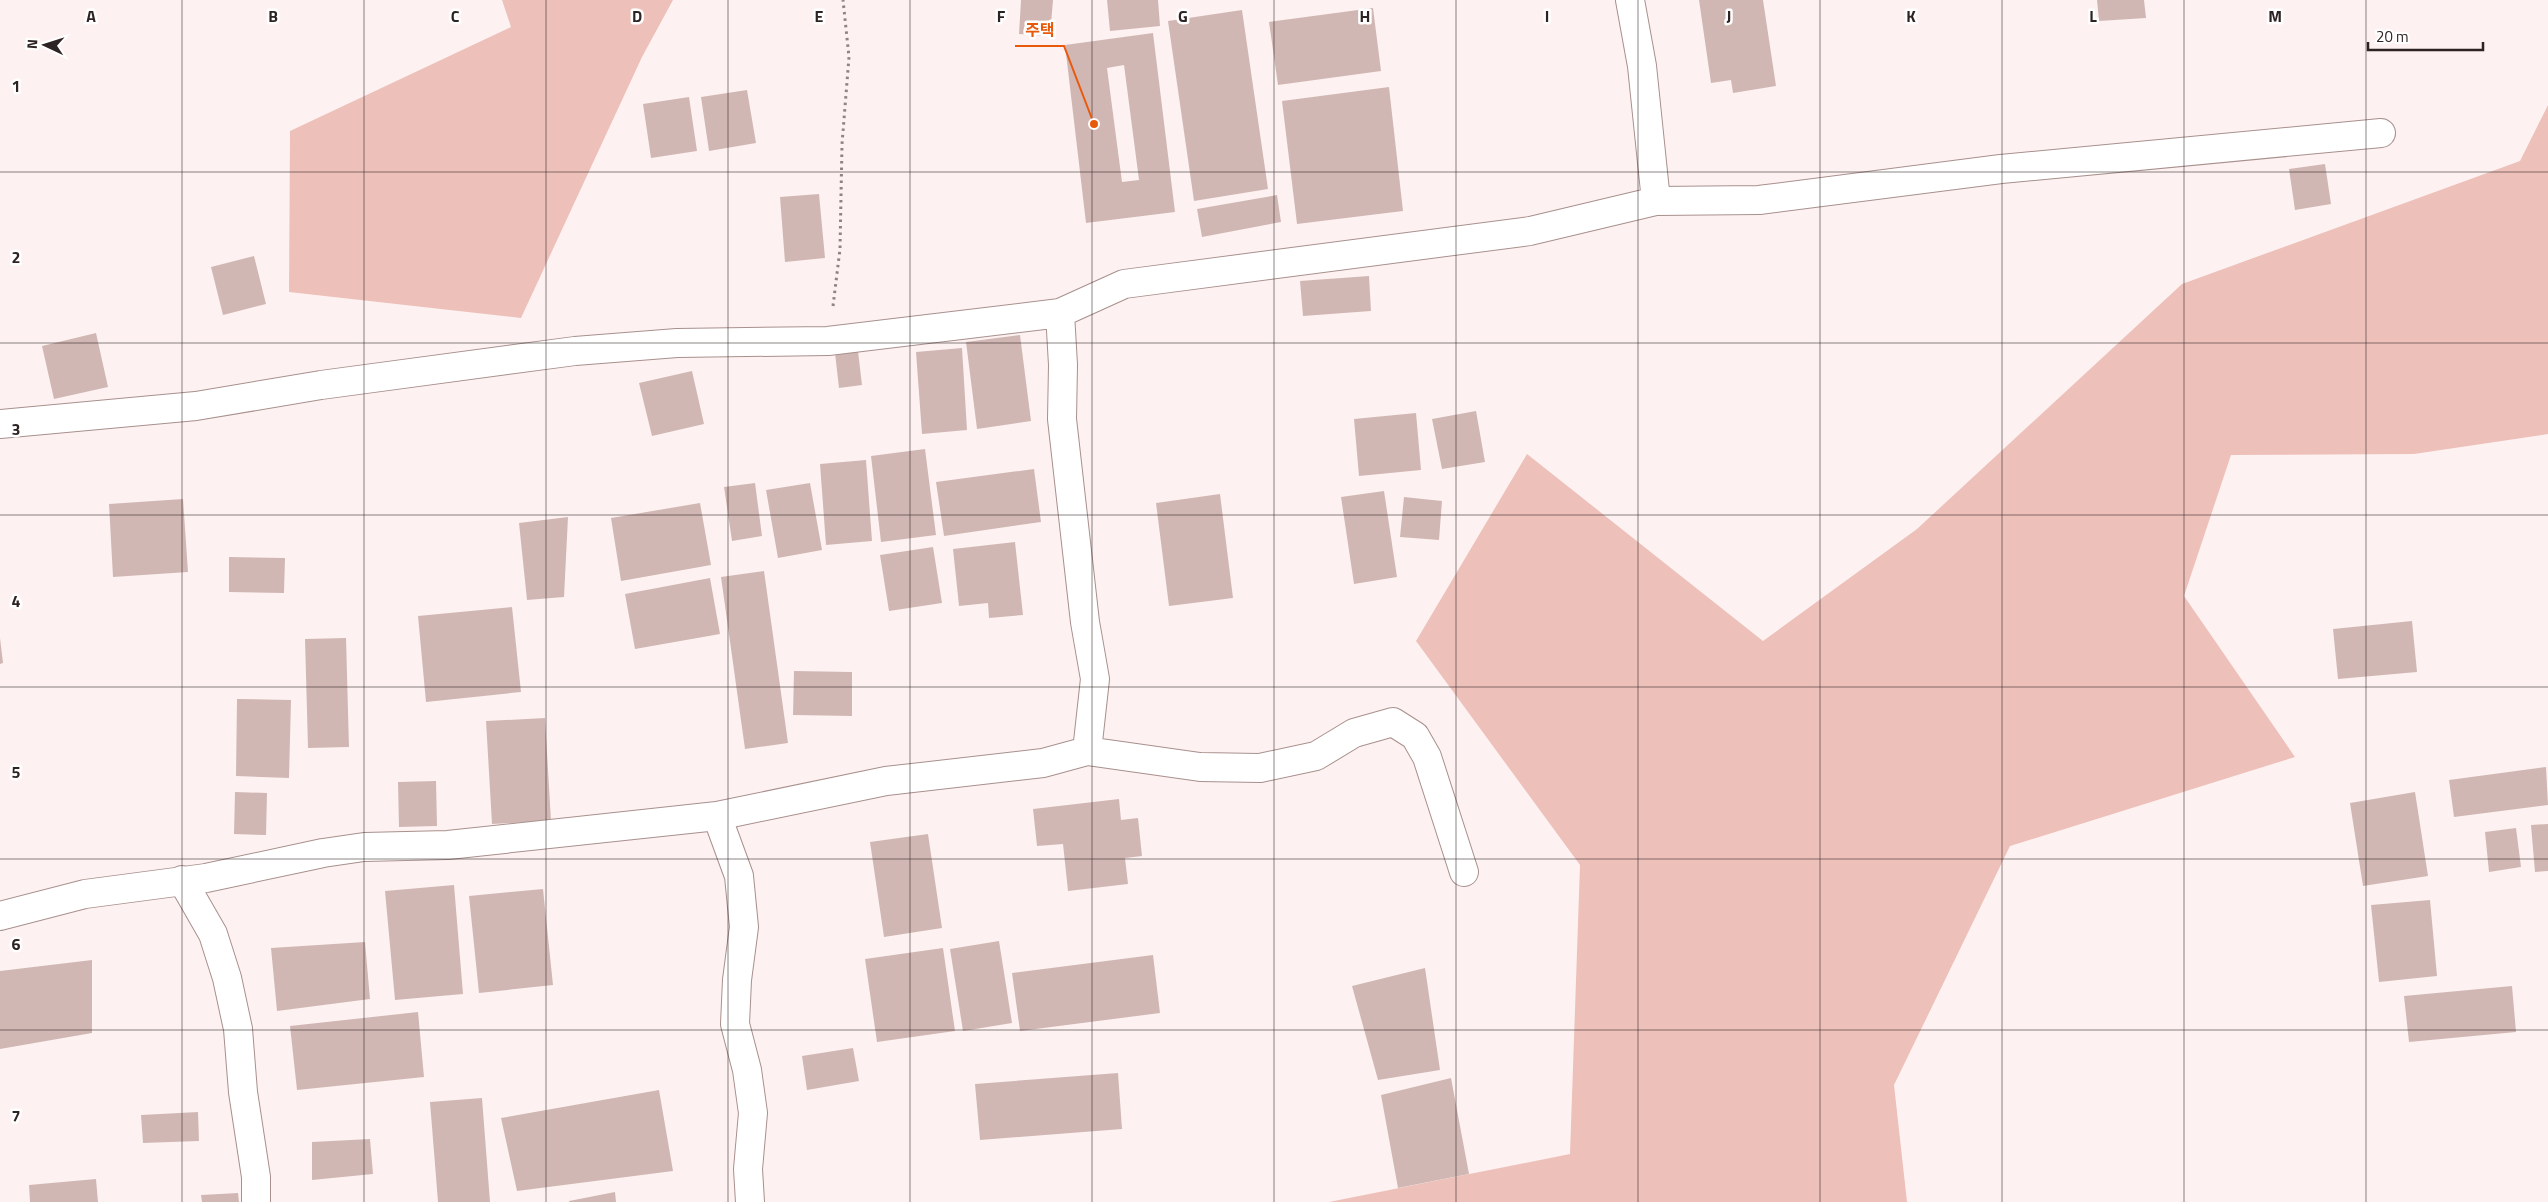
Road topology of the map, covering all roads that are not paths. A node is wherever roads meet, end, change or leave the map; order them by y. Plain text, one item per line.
1 (1630, 0) edge
2 (2381, 134) dead end
3 (1656, 201) junction
4 (1060, 313) junction
5 (0, 424) edge
6 (1086, 751) junction
7 (717, 816) junction
8 (1464, 872) dead end
9 (182, 880) junction
10 (0, 916) edge
11 (256, 1202) edge
12 (750, 1202) edge

1 - 3 street
2 - 3 street
3 - 4 street
4 - 5 street
4 - 6 street
6 - 7 street
6 - 8 street
7 - 9 street
7 - 12 street
9 - 10 street
9 - 11 street

